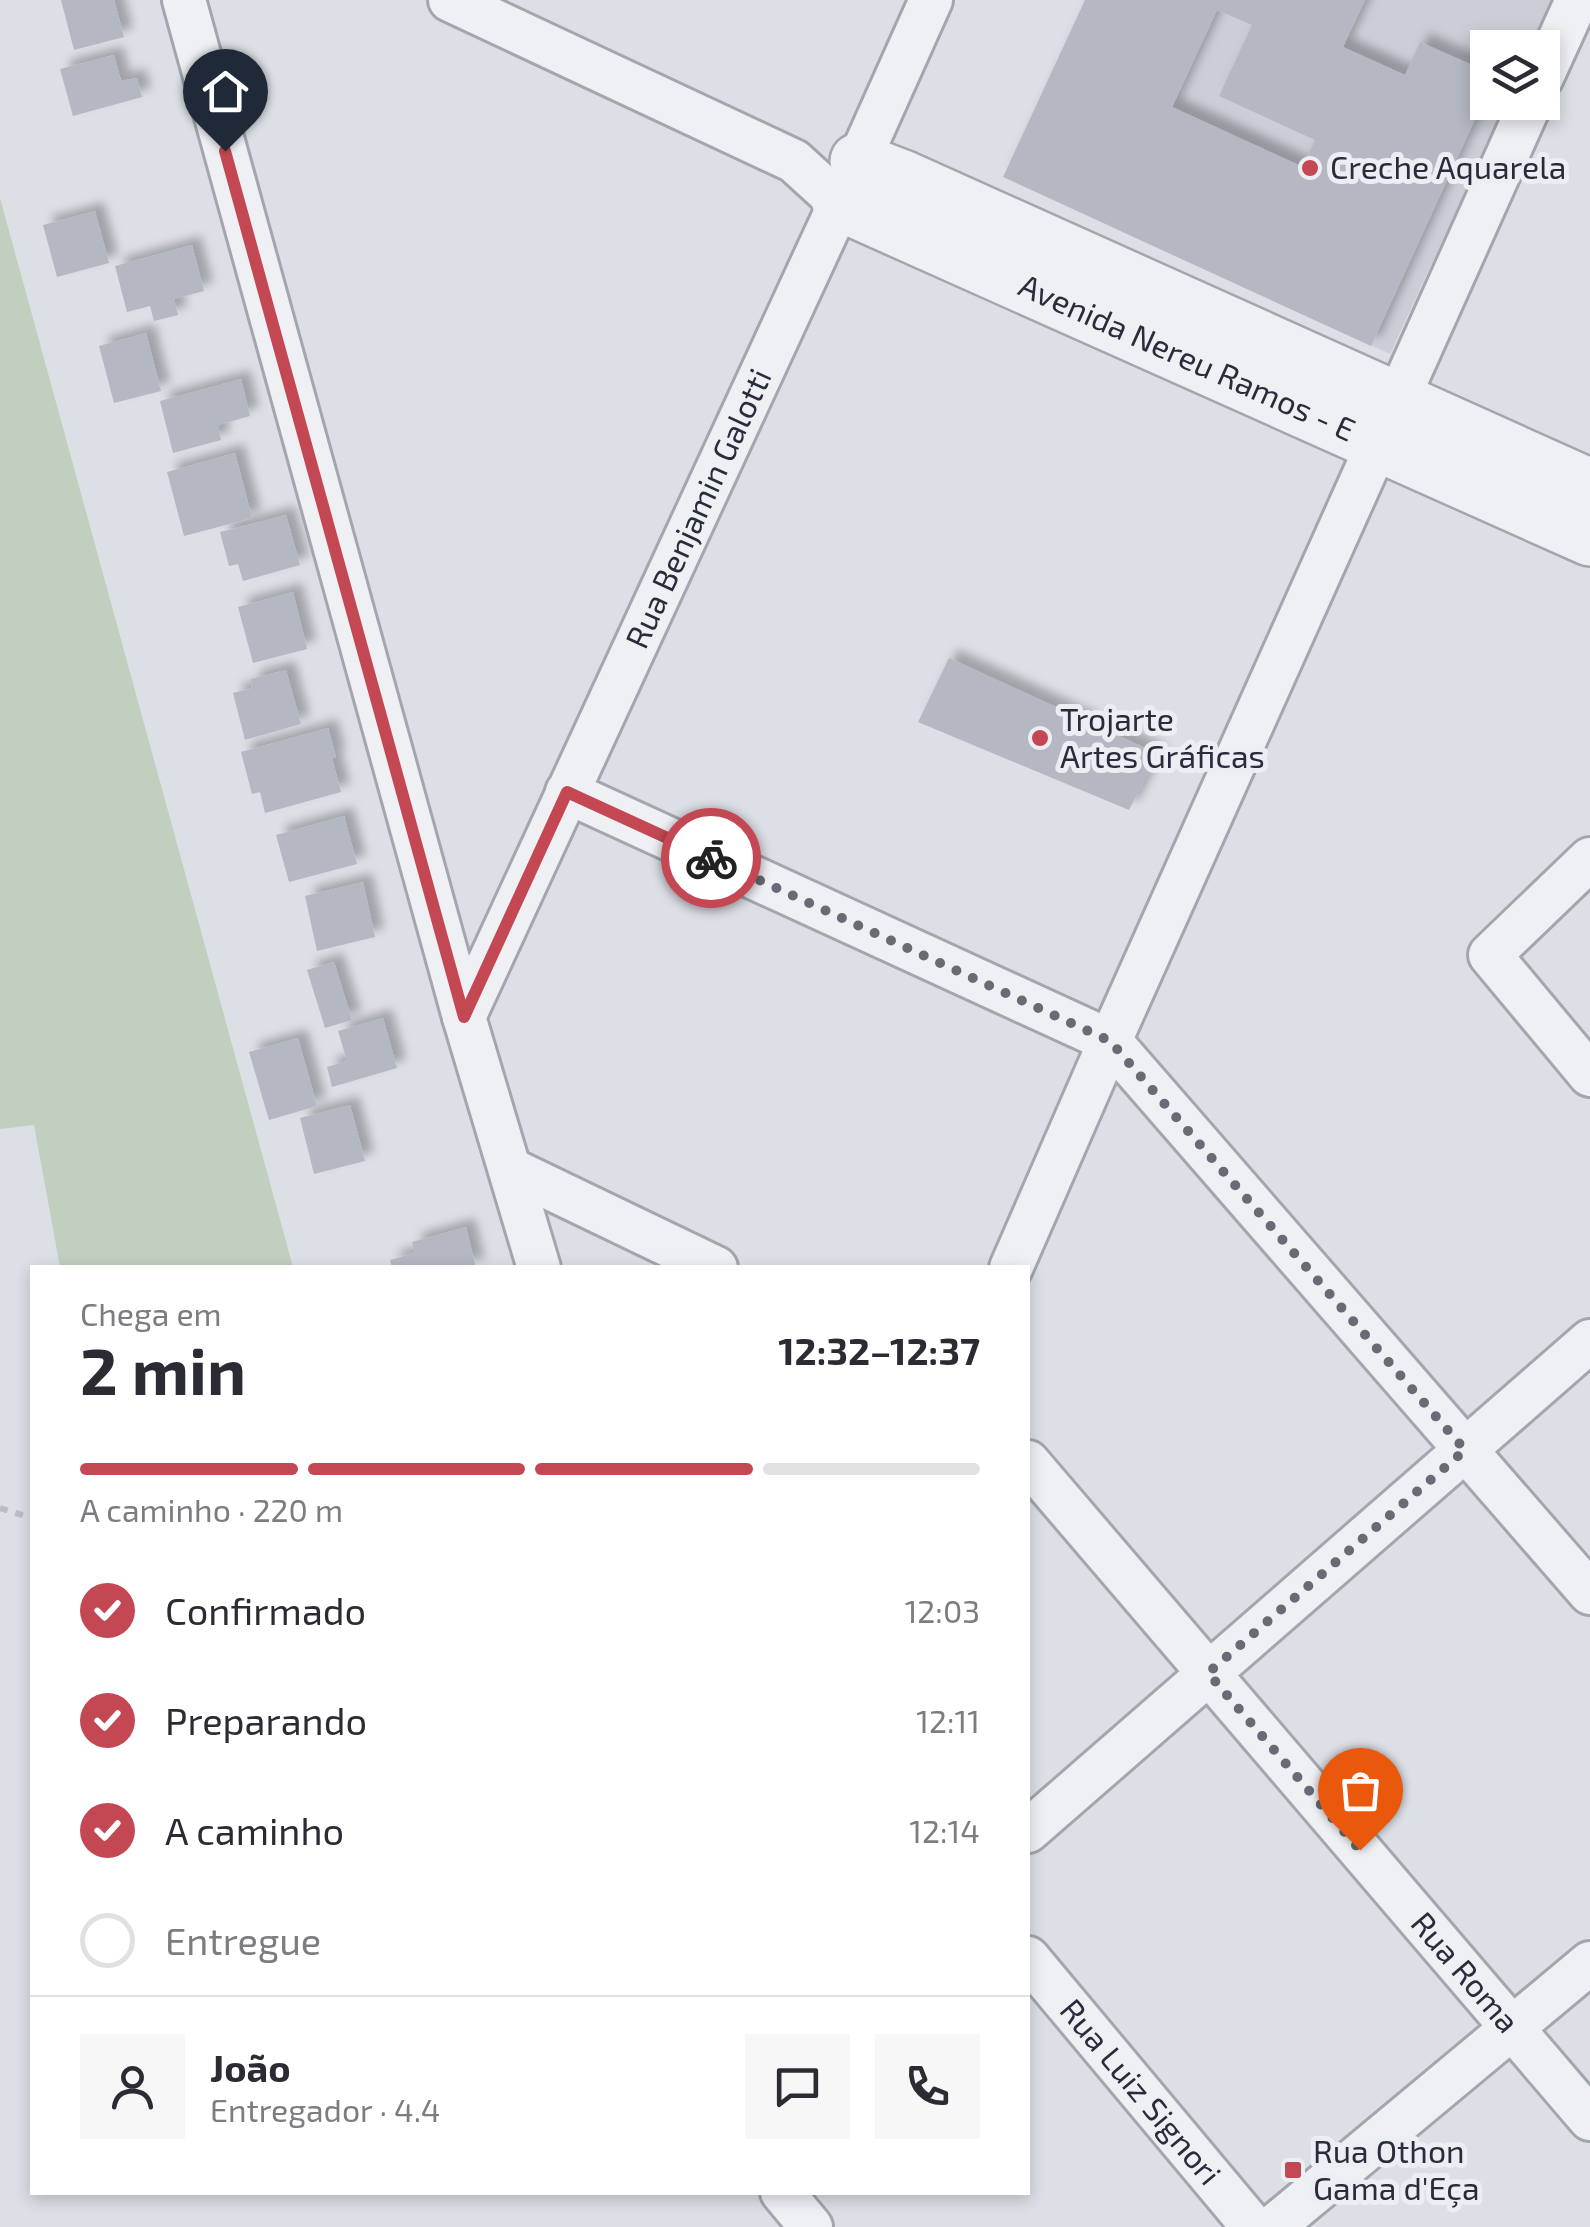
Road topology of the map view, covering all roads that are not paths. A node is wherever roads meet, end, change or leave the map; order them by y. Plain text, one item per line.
1 (184, 0) edge
2 (450, 0) edge
3 (931, 0) edge
4 (1577, 0) edge
5 (1560, 37) edge
6 (1523, 120) edge
7 (849, 182) junction
8 (1387, 422) junction
9 (1590, 487) edge
10 (1590, 538) edge
11 (567, 792) junction
12 (1590, 860) edge
13 (464, 1017) junction
14 (1110, 1041) junction
15 (1590, 1074) edge
16 (510, 1169) junction
17 (538, 1265) edge
18 (710, 1265) edge
19 (1012, 1265) edge
20 (1590, 1341) edge
21 (1465, 1450) junction
22 (1030, 1464) edge
23 (1590, 1594) edge
24 (1208, 1673) junction
25 (1030, 1829) edge
26 (1030, 1960) edge
27 (1590, 1963) edge
28 (1512, 2028) junction
29 (1590, 2119) edge
30 (784, 2195) edge
31 (811, 2227) edge
32 (1253, 2227) edge
33 (1273, 2227) edge

1 - 13 street
2 - 7 street, Avenida Nereu Ramos - E
3 - 7 street, Rua Benjamin Galotti
4 - 5 street
6 - 8 street
7 - 8 street, Avenida Nereu Ramos - E
7 - 11 street, Rua Benjamin Galotti
8 - 9 street, Avenida Nereu Ramos - E
8 - 10 street, Avenida Nereu Ramos - E
8 - 14 street
11 - 13 street, Rua Benjamin Galotti
11 - 14 street
12 - 15 street
13 - 16 street
14 - 19 street
14 - 21 street
16 - 17 street
16 - 18 street
20 - 21 street
21 - 23 street
21 - 24 street
22 - 24 street, Rua Roma
24 - 25 street
24 - 28 street, Rua Roma
26 - 32 street, Rua Luiz Signori
27 - 28 street
28 - 29 street, Rua Roma
28 - 33 street
30 - 31 street

